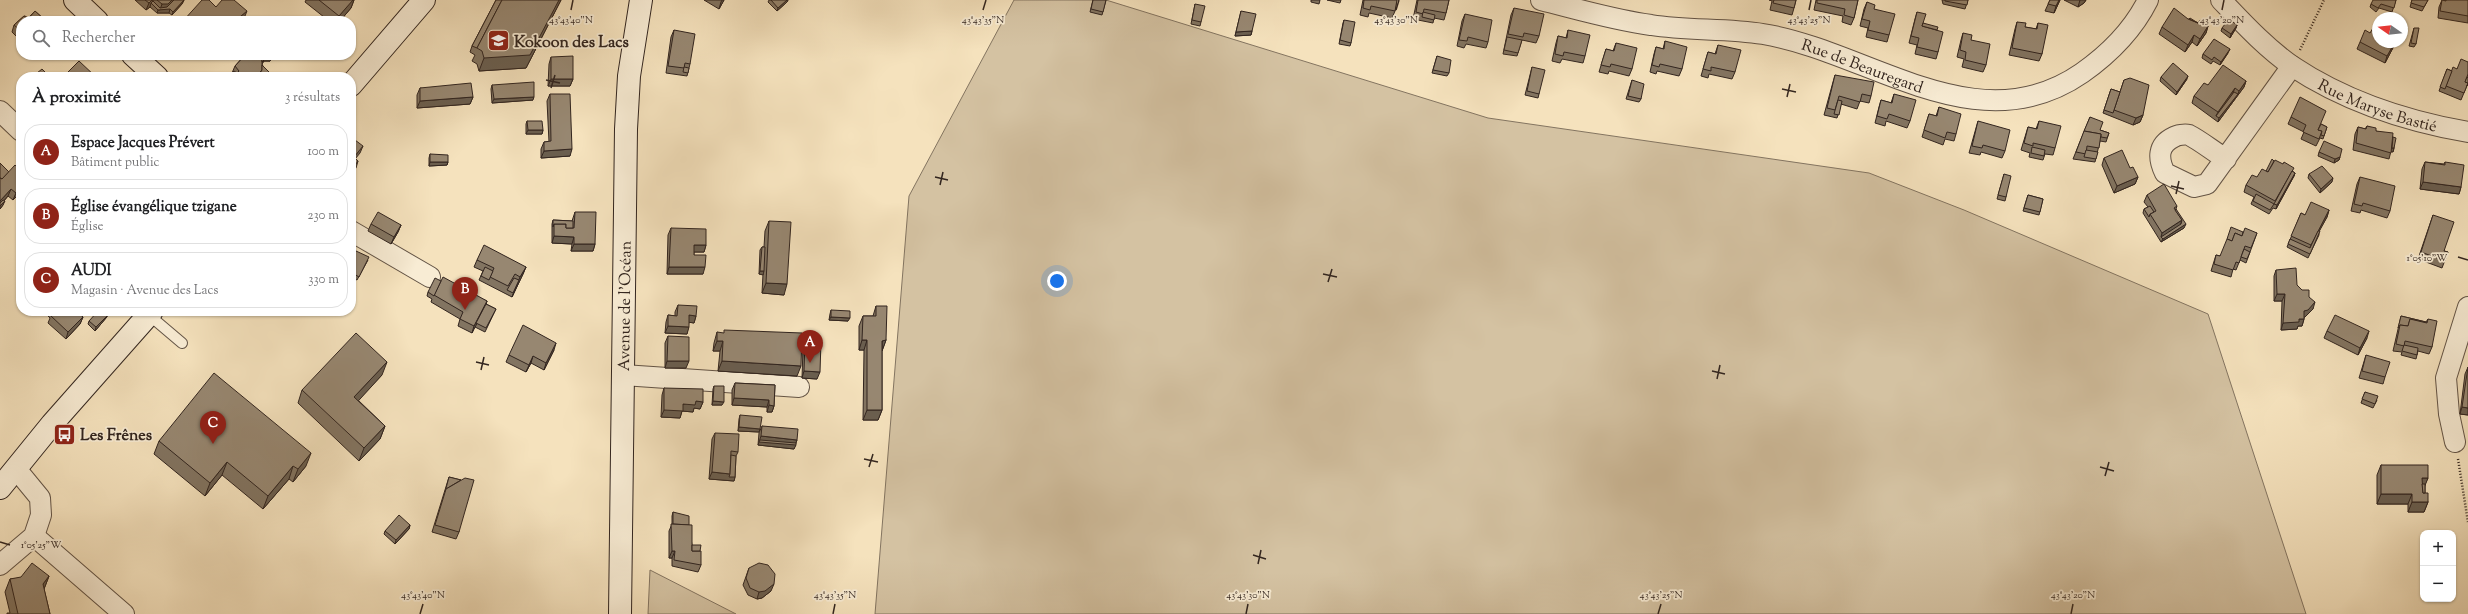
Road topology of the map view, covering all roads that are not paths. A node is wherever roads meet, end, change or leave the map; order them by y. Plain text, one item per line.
1 (75, 0) edge
2 (424, 0) edge
3 (640, 0) edge
4 (1541, 0) edge
5 (2148, 0) edge
6 (2221, 0) edge
7 (92, 16) edge
8 (139, 60) edge
9 (2292, 66) junction
10 (152, 72) edge
11 (356, 79) edge
12 (0, 111) edge
13 (16, 126) edge
14 (2468, 132) edge
15 (2226, 159) dead end
16 (356, 234) edge
17 (430, 277) dead end
18 (2468, 307) edge
19 (147, 316) edge
20 (153, 316) edge
21 (182, 343) dead end
22 (623, 375) junction
23 (799, 387) dead end
24 (2455, 442) road end
25 (17, 470) junction
26 (0, 488) edge
27 (34, 536) junction
28 (0, 565) edge
29 (124, 614) edge
30 (620, 614) edge

1 - 7 main road
2 - 11 main road
3 - 22 main road, Avenue de l'Océan
4 - 5 street, Rue de Beauregard
6 - 9 street, Rue Maryse Bastié
8 - 10 main road
9 - 14 street, Rue Maryse Bastié
9 - 15 street
12 - 13 street
16 - 17 street
18 - 24 street
19 - 25 main road
20 - 21 lane
22 - 23 street
22 - 30 main road, Avenue de l'Océan
25 - 26 main road
25 - 27 street
27 - 28 street
27 - 29 street

